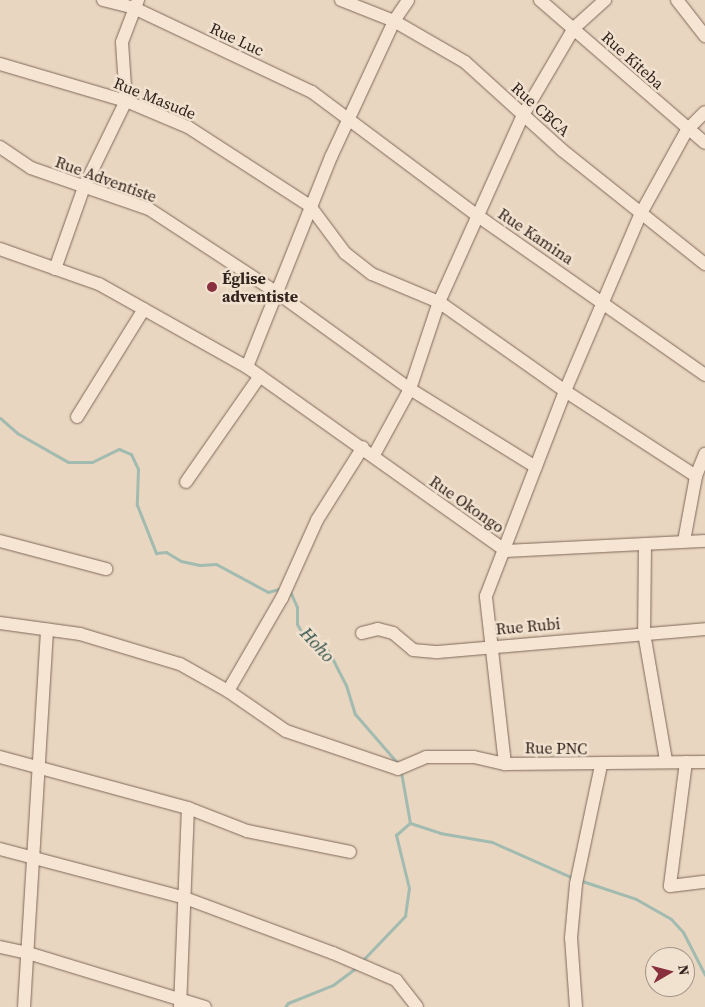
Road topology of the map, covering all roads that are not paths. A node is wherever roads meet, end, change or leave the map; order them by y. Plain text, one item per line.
1 (103, 0) edge
2 (341, 0) edge
3 (408, 0) edge
4 (540, 0) edge
5 (605, 0) edge
6 (677, 0) edge
7 (136, 4) edge
8 (394, 21) junction
9 (574, 28) junction
10 (705, 36) edge
11 (0, 64) edge
12 (126, 101) junction
13 (705, 112) edge
14 (523, 116) junction
15 (349, 122) junction
16 (687, 130) junction
17 (705, 144) edge
18 (0, 147) edge
19 (84, 187) junction
20 (310, 206) junction
21 (640, 215) junction
22 (478, 216) junction
23 (0, 250) edge
24 (705, 264) edge
25 (55, 269) junction
26 (276, 292) junction
27 (439, 302) junction
28 (603, 302) junction
29 (144, 309) junction
30 (247, 367) junction
31 (705, 375) edge
32 (260, 376) junction
33 (410, 389) junction
34 (565, 391) junction
35 (76, 416) dead end
36 (363, 447) junction
37 (705, 454) edge
38 (374, 456) junction
39 (536, 467) junction
40 (696, 476) junction
41 (186, 482) dead end
42 (0, 541) edge
43 (684, 541) junction
44 (705, 541) edge
45 (646, 544) junction
46 (506, 551) junction
47 (106, 569) dead end
48 (0, 623) edge
49 (705, 629) edge
50 (47, 630) junction
51 (362, 633) dead end
52 (644, 633) junction
53 (492, 646) junction
54 (228, 691) junction
55 (0, 757) edge
56 (666, 761) junction
57 (686, 762) junction
58 (705, 762) edge
59 (505, 764) junction
60 (601, 765) junction
61 (38, 768) junction
62 (188, 808) junction
63 (0, 849) edge
64 (350, 852) dead end
65 (32, 856) junction
66 (705, 882) edge
67 (185, 898) junction
68 (0, 948) edge
69 (28, 953) junction
70 (180, 1002) edge
71 (24, 1007) edge
72 (205, 1007) edge
73 (417, 1007) edge
74 (576, 1007) edge

1 - 7 street, Rue Luc
2 - 8 street, Rue CBCA
3 - 8 street
4 - 9 street, Rue Kiteba
5 - 9 street
6 - 10 street
7 - 12 street
7 - 15 street, Rue Luc
8 - 14 street, Rue CBCA
8 - 15 street
9 - 14 street
9 - 16 street, Rue Kiteba
11 - 12 street, Rue Masude
12 - 19 street
12 - 20 street, Rue Masude
13 - 16 street
14 - 21 street, Rue CBCA
14 - 22 street
15 - 20 street
15 - 22 street, Rue Kamina
16 - 17 street, Rue Kiteba
16 - 21 street
18 - 19 street, Rue Adventiste
19 - 25 street
19 - 26 street, Rue Adventiste
20 - 26 street
20 - 27 street
21 - 24 street, Rue CBCA
21 - 28 street
22 - 27 street
22 - 28 street, Rue Kamina
23 - 25 street, Rue Okongo
25 - 29 street, Rue Okongo
26 - 30 street
26 - 33 street
27 - 33 street
27 - 34 street
28 - 31 street, Rue Kamina
28 - 34 street
29 - 30 street, Rue Okongo
29 - 35 street
30 - 32 street, Rue Okongo
32 - 36 street, Rue Okongo
32 - 41 street
33 - 38 street
33 - 39 street
34 - 39 street
34 - 40 street
36 - 38 street, Rue Okongo
36 - 54 street
37 - 40 street
38 - 46 street, Rue Okongo
39 - 46 street
40 - 43 street
42 - 47 street
43 - 44 street, Rue Okongo
43 - 45 street, Rue Okongo
45 - 46 street, Rue Okongo
45 - 52 street
46 - 53 street
48 - 50 street
49 - 52 street, Rue Rubi
50 - 54 street
50 - 61 street
51 - 53 street, Rue Rubi
52 - 53 street, Rue Rubi
52 - 56 street
53 - 59 street
54 - 59 street, Rue PNC
55 - 61 street
56 - 57 street, Rue PNC
56 - 60 street, Rue PNC
57 - 58 street, Rue PNC
57 - 66 street
59 - 60 street, Rue PNC
60 - 74 street
61 - 62 street
61 - 65 street
62 - 64 street
62 - 67 street
63 - 65 street
65 - 67 street
65 - 69 street
67 - 70 street
67 - 73 street
68 - 69 street
69 - 70 street
69 - 71 street
70 - 72 street

